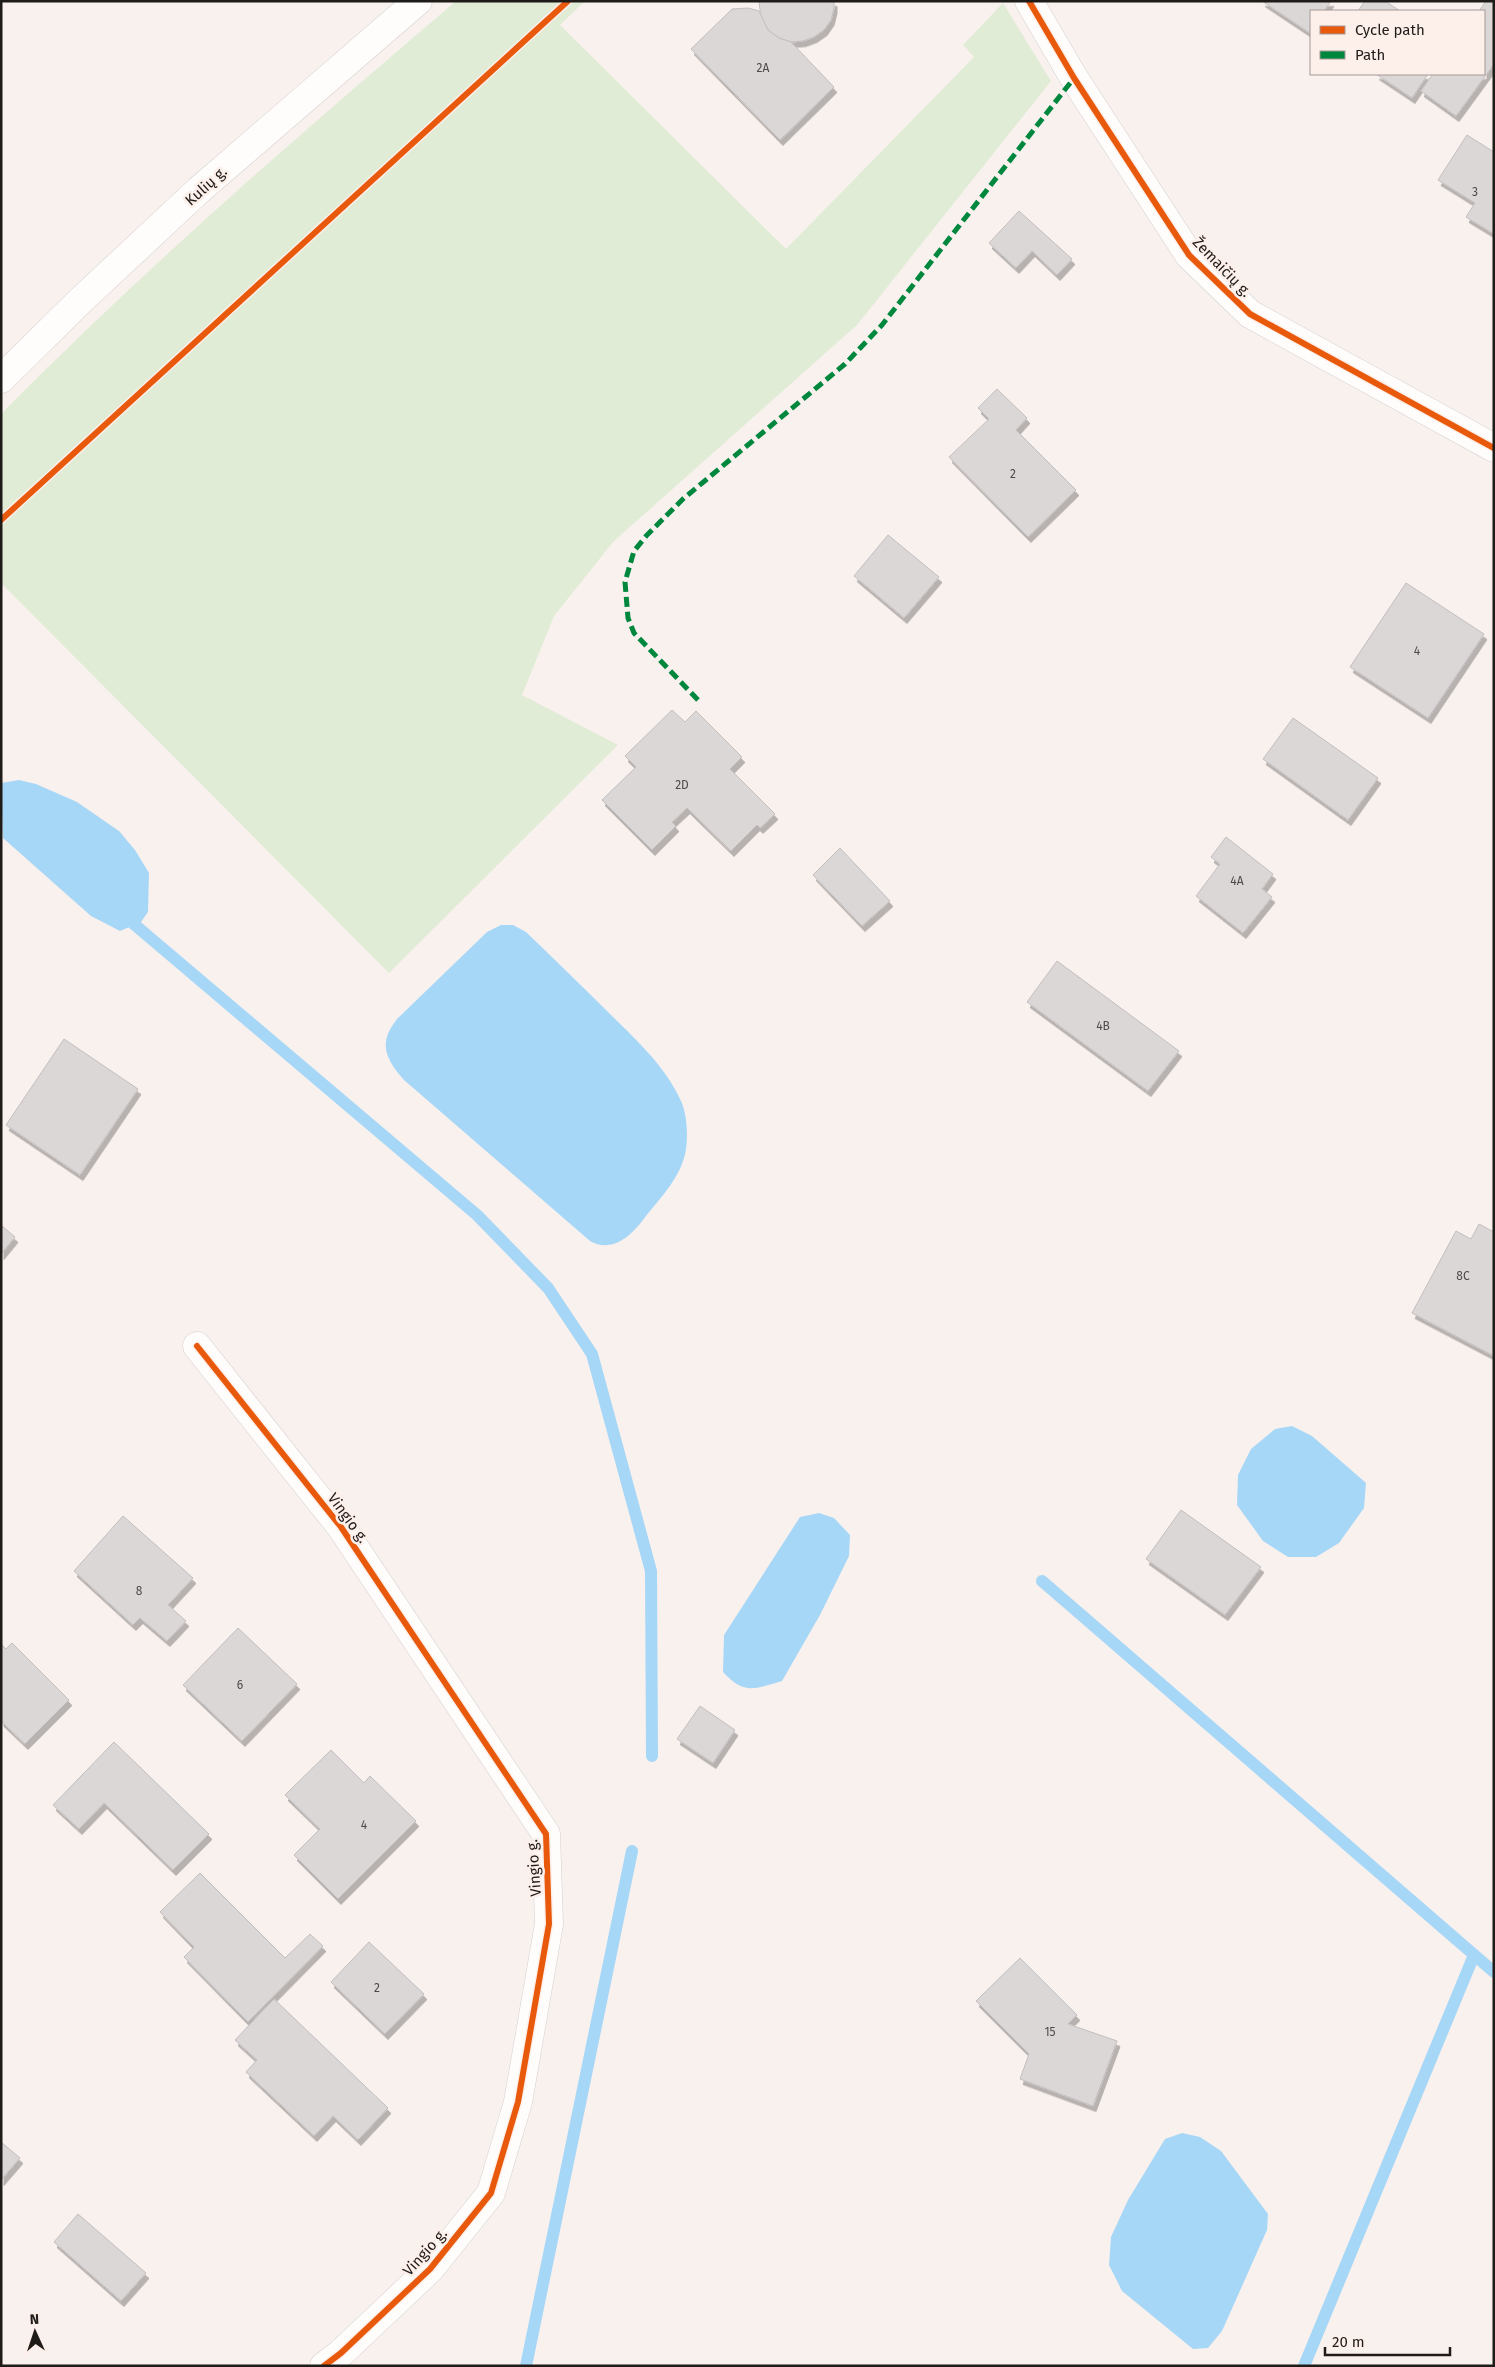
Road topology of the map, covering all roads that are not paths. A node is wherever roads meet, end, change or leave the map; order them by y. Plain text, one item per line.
1 (418, 1) edge
2 (1029, 1) edge
3 (1, 379) edge
4 (1494, 448) edge
5 (197, 1346) dead end
6 (324, 2366) edge

1 - 3 street, Kulių g.
2 - 4 street, Žemaičių g.
5 - 6 street, Vingio g.

